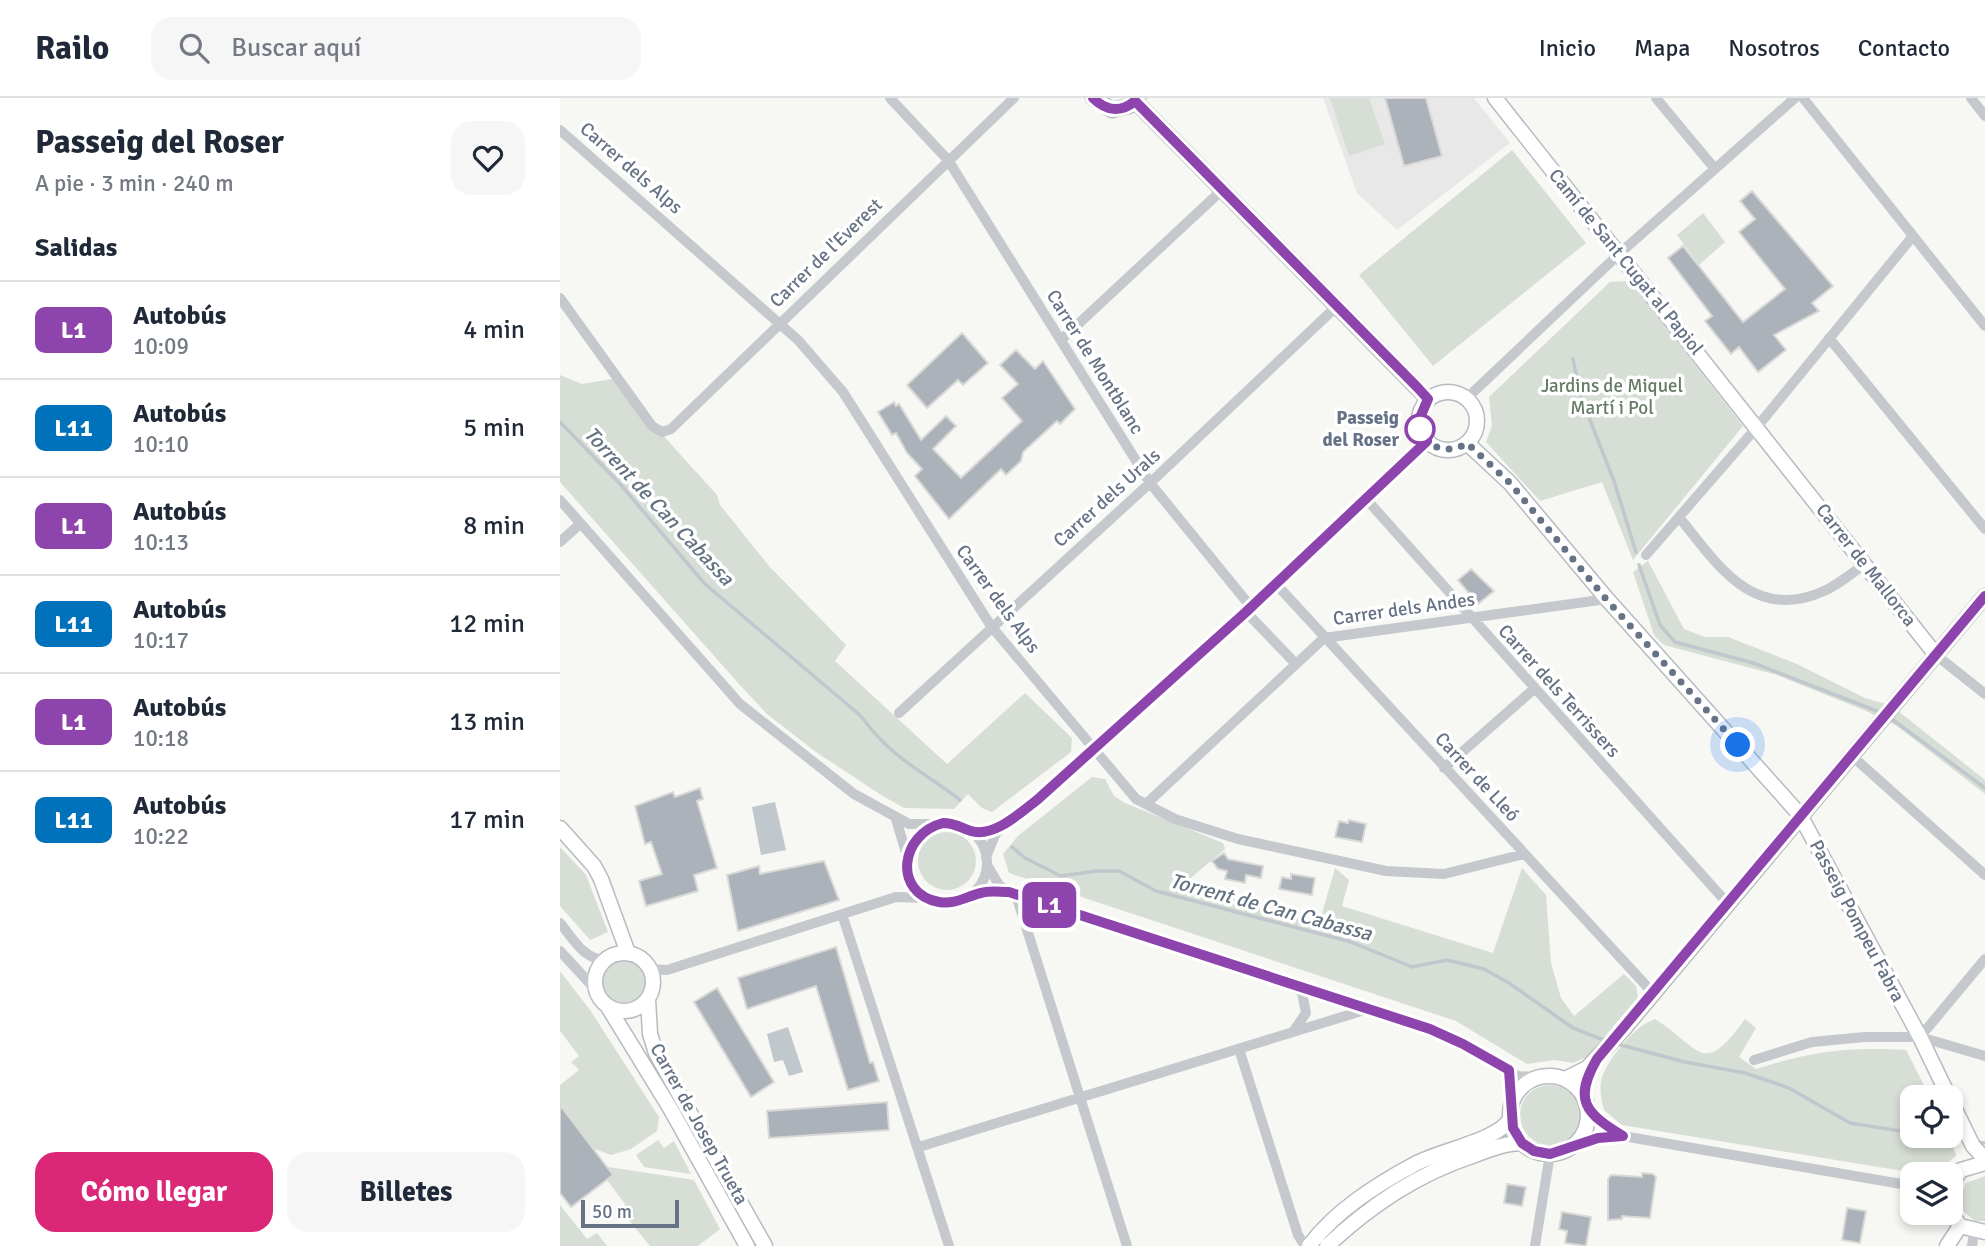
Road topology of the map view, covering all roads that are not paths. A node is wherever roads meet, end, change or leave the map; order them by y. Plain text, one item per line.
1 (890, 98) edge
2 (1014, 98) edge
3 (1093, 98) edge
4 (1495, 98) edge
5 (1657, 98) edge
6 (1795, 98) edge
7 (1802, 98) edge
8 (1971, 98) edge
9 (1137, 100) edge
10 (1985, 116) edge
11 (560, 130) edge
12 (948, 160) junction
13 (1715, 169) junction
14 (1221, 191) junction
15 (1913, 236) junction
16 (1620, 253) junction
17 (560, 298) edge
18 (1336, 306) junction
19 (779, 323) junction
20 (1985, 326) edge
21 (1829, 338) junction
22 (1061, 340) junction
23 (1467, 398) junction
24 (1428, 399) junction
25 (1756, 426) junction
26 (1427, 441) junction
27 (1467, 443) junction
28 (1150, 483) junction
29 (560, 500) edge
30 (1367, 500) junction
31 (1679, 517) junction
32 (580, 524) junction
33 (1985, 528) edge
34 (560, 542) edge
35 (1646, 555) dead end
36 (1865, 564) junction
37 (1276, 584) junction
38 (1985, 596) edge
39 (1606, 599) junction
40 (1249, 609) junction
41 (1469, 617) junction
42 (991, 626) junction
43 (1324, 638) junction
44 (1936, 654) junction
45 (1296, 664) junction
46 (1534, 689) junction
47 (1985, 694) edge
48 (899, 713) dead end
49 (1095, 751) junction
50 (1851, 755) junction
51 (1444, 768) junction
52 (1146, 804) junction
53 (1800, 815) junction
54 (896, 819) junction
55 (939, 824) junction
56 (1005, 824) junction
57 (560, 828) edge
58 (971, 831) junction
59 (1524, 854) junction
60 (907, 860) junction
61 (986, 861) junction
62 (909, 875) junction
63 (1985, 875) edge
64 (1012, 893) junction
65 (895, 897) junction
66 (967, 897) junction
67 (929, 898) junction
68 (1728, 904) junction
69 (842, 914) junction
70 (560, 923) edge
71 (560, 951) edge
72 (628, 953) junction
73 (606, 959) junction
74 (1985, 959) edge
75 (650, 969) junction
76 (1293, 985) junction
77 (595, 989) junction
78 (1653, 993) junction
79 (648, 999) junction
80 (608, 1007) junction
81 (1368, 1009) junction
82 (1293, 1032) junction
83 (1920, 1037) junction
84 (1239, 1049) junction
85 (1985, 1056) edge
86 (1597, 1059) junction
87 (1754, 1060) dead end
88 (1509, 1070) junction
89 (1537, 1077) junction
90 (1564, 1079) junction
91 (1943, 1085) edge
92 (1080, 1098) junction
93 (1513, 1099) junction
94 (1586, 1102) junction
95 (1510, 1119) junction
96 (1963, 1126) edge
97 (1623, 1136) junction
98 (1522, 1143) junction
99 (1574, 1146) junction
100 (919, 1147) junction
101 (1550, 1154) junction
102 (1985, 1161) edge
103 (1963, 1172) edge
104 (1900, 1185) edge
105 (1973, 1234) edge
106 (747, 1246) edge
107 (765, 1246) edge
108 (949, 1246) edge
109 (1127, 1246) edge
110 (1307, 1246) edge
111 (1327, 1246) edge
112 (1535, 1246) edge
113 (1947, 1246) edge

1 - 12 street, Carrer de Montblanc
2 - 12 street, Carrer de l'Everest
3 - 9 street
4 - 16 street, Camí de Sant Cugat al Papiol
5 - 13 street
6 - 13 street
7 - 15 street
8 - 10 street
9 - 14 street
11 - 19 street, Carrer dels Alps
12 - 19 street, Carrer de l'Everest
12 - 22 street, Carrer de Montblanc
13 - 16 street
14 - 18 street
14 - 22 street
15 - 20 street
15 - 21 street
16 - 23 street
16 - 25 street, Camí de Sant Cugat al Papiol
17 - 19 street, Carrer de l'Everest
18 - 24 street
18 - 28 street, Carrer dels Urals
19 - 42 street, Carrer dels Alps
21 - 25 street
21 - 33 street
22 - 28 street, Carrer de Montblanc
23 - 24 street
23 - 27 street
24 - 26 street
25 - 31 street
25 - 36 street, Carrer de Mallorca
26 - 27 street
26 - 30 street
27 - 39 street, Passeig Pompeu Fabra
28 - 40 street, Carrer de Montblanc
28 - 42 street, Carrer dels Urals
29 - 32 street
30 - 37 street
30 - 41 street, Carrer dels Terrissers
31 - 35 street
31 - 36 street
32 - 34 street
32 - 54 street
36 - 44 street, Carrer de Mallorca
37 - 40 street
37 - 43 street, Carrer de Lleó
38 - 44 street
39 - 41 street, Carrer dels Andes
39 - 53 street, Passeig Pompeu Fabra
40 - 45 street, Carrer de Montblanc
40 - 49 street
41 - 43 street, Carrer dels Andes
41 - 46 street, Carrer dels Terrissers
42 - 48 street, Carrer dels Urals
42 - 49 street, Carrer dels Alps
43 - 45 street, Carrer dels Andes
43 - 51 street, Carrer de Lleó
44 - 47 street, Carrer de Mallorca
44 - 50 street
45 - 52 street, Carrer dels Andes
46 - 51 street
46 - 68 street, Carrer dels Terrissers
49 - 52 street, Carrer dels Alps
49 - 56 street
50 - 53 street
50 - 63 street
51 - 59 street, Carrer de Lleó
52 - 59 street, Carrer dels Alps
53 - 68 street
53 - 83 street, Passeig Pompeu Fabra
54 - 55 street
54 - 60 street
55 - 58 street
55 - 60 street
56 - 58 street
56 - 61 street
57 - 72 street
58 - 61 street
59 - 78 street, Carrer de Lleó
60 - 62 street
61 - 64 street
61 - 66 street
62 - 65 street
62 - 67 street
64 - 66 street
64 - 76 street
64 - 92 street
65 - 67 street
65 - 69 street
66 - 67 street
68 - 78 street
69 - 75 street
69 - 100 street
70 - 73 street
71 - 77 street
72 - 73 street
72 - 75 street
73 - 77 street
74 - 83 street
75 - 79 street
76 - 81 street
76 - 82 street
77 - 80 street
78 - 86 street
79 - 80 street
79 - 107 street, Carrer de Josep Trueta
80 - 106 street, Carrer de Josep Trueta
81 - 82 street
81 - 88 street
82 - 84 street
83 - 85 street
83 - 87 street
83 - 91 street, Passeig Pompeu Fabra
84 - 92 street
84 - 110 street
86 - 90 street
86 - 94 street
88 - 89 street
88 - 93 street
89 - 90 street
89 - 93 street
90 - 94 street
92 - 100 street
92 - 109 street
93 - 95 street
94 - 97 street
94 - 99 street
95 - 98 street
95 - 110 street
96 - 102 street, Passeig Pompeu Fabra
97 - 99 street
97 - 104 street
98 - 101 street
98 - 111 street
99 - 101 street
100 - 108 street
101 - 112 street
102 - 103 street
105 - 113 street

